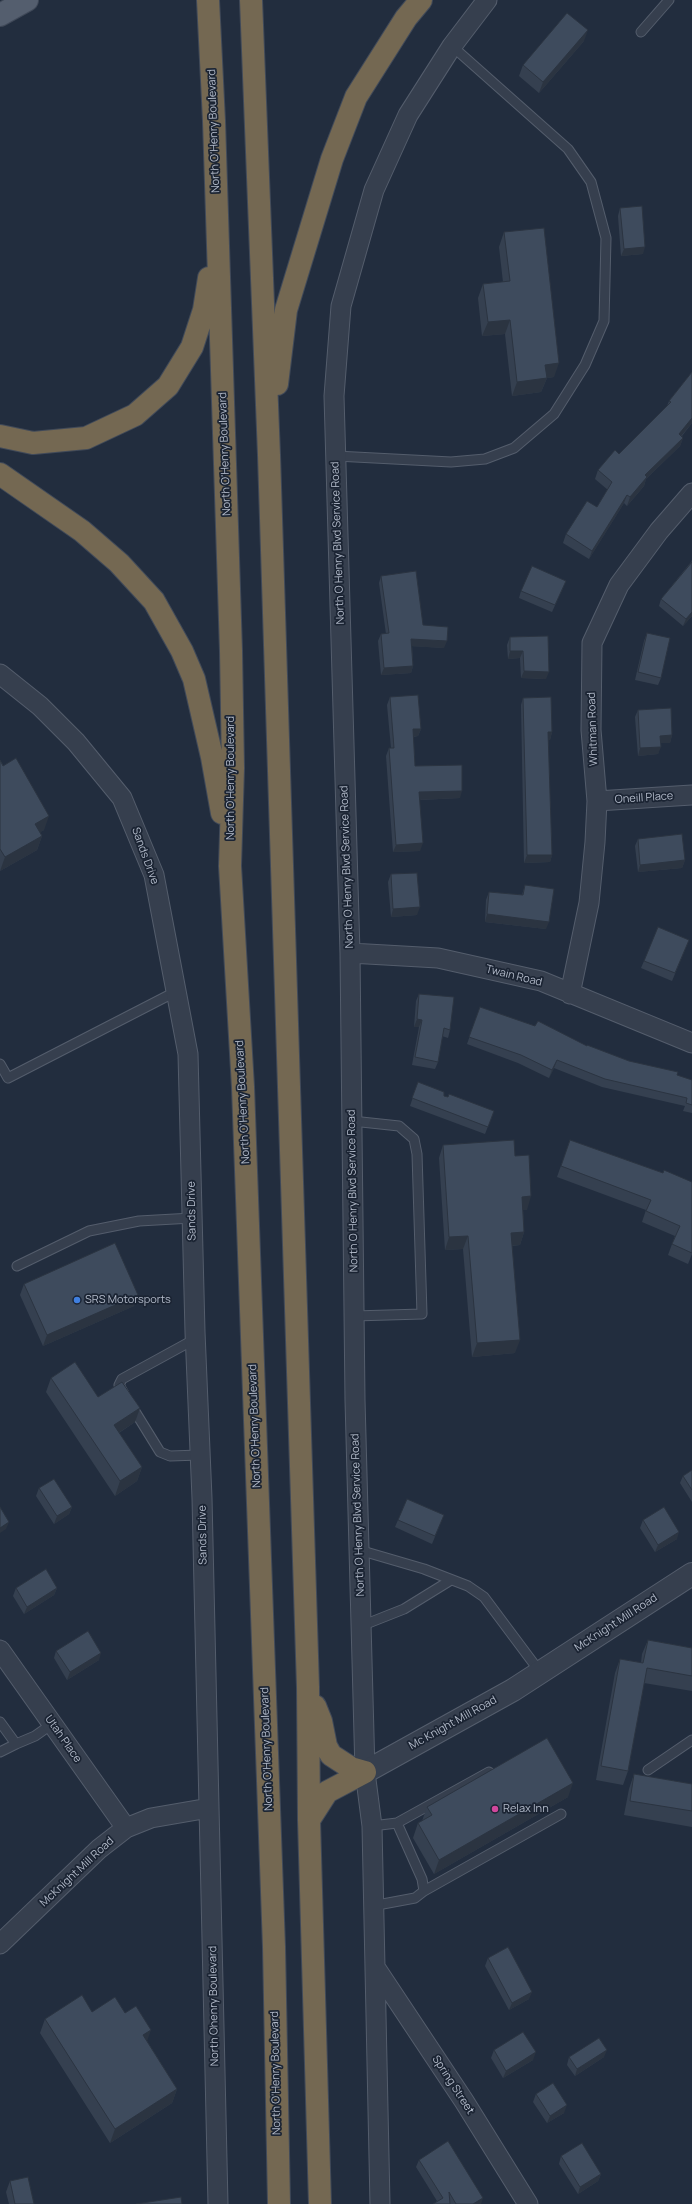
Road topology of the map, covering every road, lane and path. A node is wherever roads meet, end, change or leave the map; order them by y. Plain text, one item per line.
1 (27, 0) edge
2 (208, 0) edge
3 (251, 0) edge
4 (421, 0) edge
5 (488, 0) edge
6 (669, 0) edge
7 (0, 14) edge
8 (641, 32) dead end
9 (452, 46) junction
10 (214, 121) junction
11 (0, 436) edge
12 (269, 455) junction
13 (336, 456) junction
14 (0, 474) edge
15 (692, 493) edge
16 (0, 674) edge
17 (692, 795) edge
18 (597, 801) junction
19 (230, 866) junction
20 (350, 953) junction
21 (177, 991) junction
22 (570, 994) junction
23 (692, 1043) edge
24 (0, 1064) edge
25 (352, 1121) junction
26 (192, 1218) junction
27 (17, 1266) dead end
28 (354, 1316) junction
29 (195, 1339) junction
30 (200, 1456) junction
31 (359, 1550) junction
32 (692, 1574) edge
33 (451, 1580) junction
34 (361, 1626) junction
35 (0, 1650) edge
36 (540, 1672) junction
37 (308, 1687) junction
38 (0, 1722) edge
39 (52, 1724) junction
40 (692, 1740) edge
41 (16, 1744) junction
42 (0, 1752) edge
43 (500, 1766) edge
44 (648, 1770) dead end
45 (365, 1772) junction
46 (209, 1808) junction
47 (561, 1814) dead end
48 (309, 1820) junction
49 (397, 1823) junction
50 (372, 1826) junction
51 (126, 1828) junction
52 (424, 1891) junction
53 (372, 1906) junction
54 (0, 1944) edge
55 (375, 1966) junction
56 (218, 2204) edge
57 (279, 2204) edge
58 (320, 2204) edge
59 (380, 2204) edge
60 (528, 2204) edge

1 - 7 main road
2 - 10 highway, North O'Henry Boulevard
3 - 12 highway
4 - 12 highway
5 - 9 street, North O Henry Blvd Service Road
6 - 8 lane
9 - 13 street, North O Henry Blvd Service Road
9 - 13 lane
10 - 11 highway
10 - 19 highway, North O'Henry Boulevard
12 - 37 highway
13 - 20 street, North O Henry Blvd Service Road
14 - 19 highway
15 - 18 street, Whitman Road
16 - 21 street, Sands Drive
17 - 18 street, Oneill Place
18 - 22 street, Whitman Road
19 - 57 highway, North O'Henry Boulevard
20 - 22 street, Twain Road
20 - 25 street, North O Henry Blvd Service Road
21 - 24 lane
21 - 26 street, Sands Drive
22 - 23 street, Twain Road
25 - 28 street, North O Henry Blvd Service Road
25 - 28 lane
26 - 27 lane
26 - 29 street, Sands Drive
28 - 31 street, North O Henry Blvd Service Road
29 - 30 street, Sands Drive
29 - 30 lane
30 - 46 street, Sands Drive
31 - 33 lane
31 - 34 street, North O Henry Blvd Service Road
32 - 36 street, McKnight Mill Road
33 - 34 lane
33 - 36 lane
34 - 45 street, North O Henry Blvd Service Road
35 - 39 street, Utah Place
36 - 45 street, Mc Knight Mill Road
37 - 45 highway
37 - 48 highway
38 - 41 lane
39 - 41 lane
39 - 51 street, Utah Place
40 - 44 lane
41 - 42 lane
43 - 49 lane
45 - 48 highway
45 - 50 street
46 - 51 street, McKnight Mill Road
46 - 56 street, North Ohenry Boulevard
47 - 52 lane
48 - 58 highway
49 - 50 lane
49 - 52 lane
50 - 53 street
51 - 54 street, McKnight Mill Road
52 - 53 lane
53 - 55 street
55 - 59 street
55 - 60 street, Spring Street

